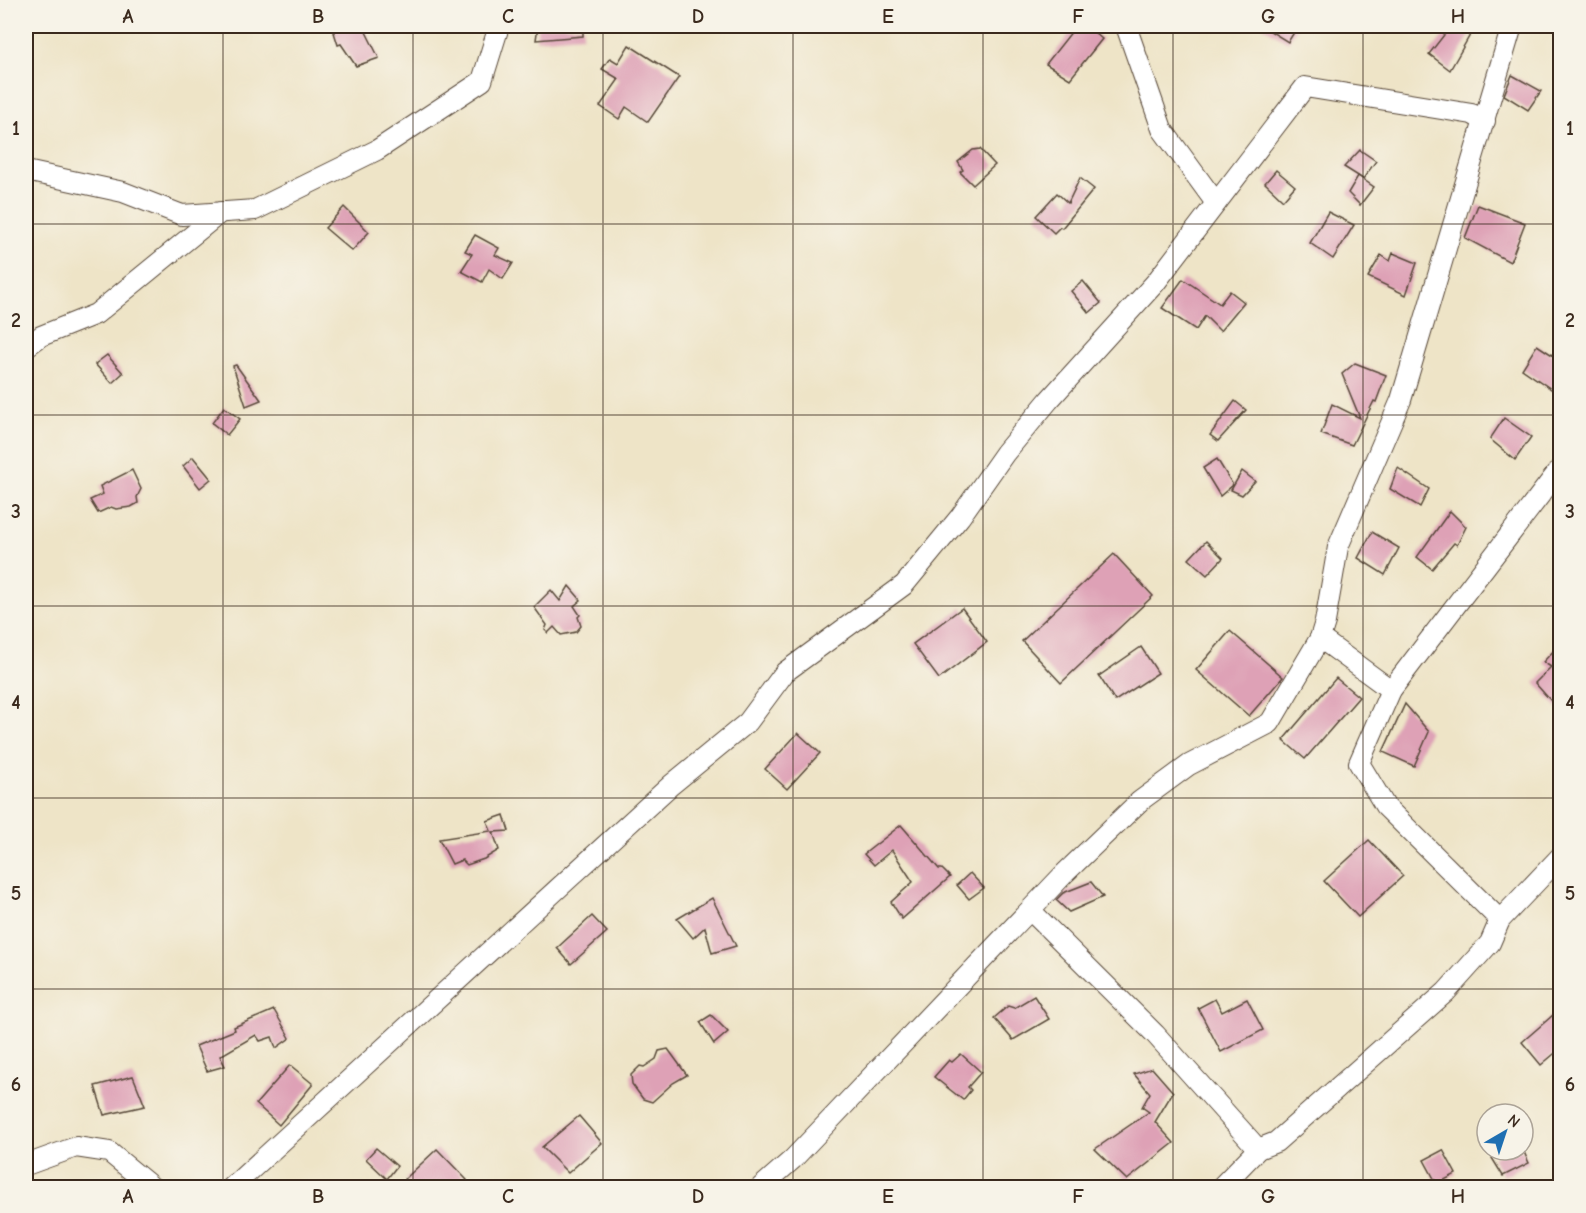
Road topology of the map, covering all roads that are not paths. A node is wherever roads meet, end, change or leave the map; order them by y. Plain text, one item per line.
1 (499, 26) edge
2 (1126, 26) edge
3 (1512, 26) edge
4 (1485, 121) junction
5 (26, 171) edge
6 (1216, 203) junction
7 (221, 212) junction
8 (26, 347) edge
9 (1560, 469) edge
10 (1320, 638) junction
11 (1391, 690) junction
12 (1560, 857) edge
13 (1031, 911) junction
14 (1500, 920) junction
15 (1258, 1149) junction
16 (26, 1165) edge
17 (153, 1188) edge
18 (231, 1188) edge
19 (760, 1188) edge
20 (1220, 1188) edge

1 - 7 street
2 - 6 street
3 - 4 street
4 - 6 street
4 - 10 street
5 - 7 street
6 - 18 street
7 - 8 street
9 - 11 street
10 - 11 street
10 - 13 street
11 - 14 street
12 - 14 street
13 - 15 street
13 - 19 street
14 - 15 street
15 - 20 street
16 - 17 street

